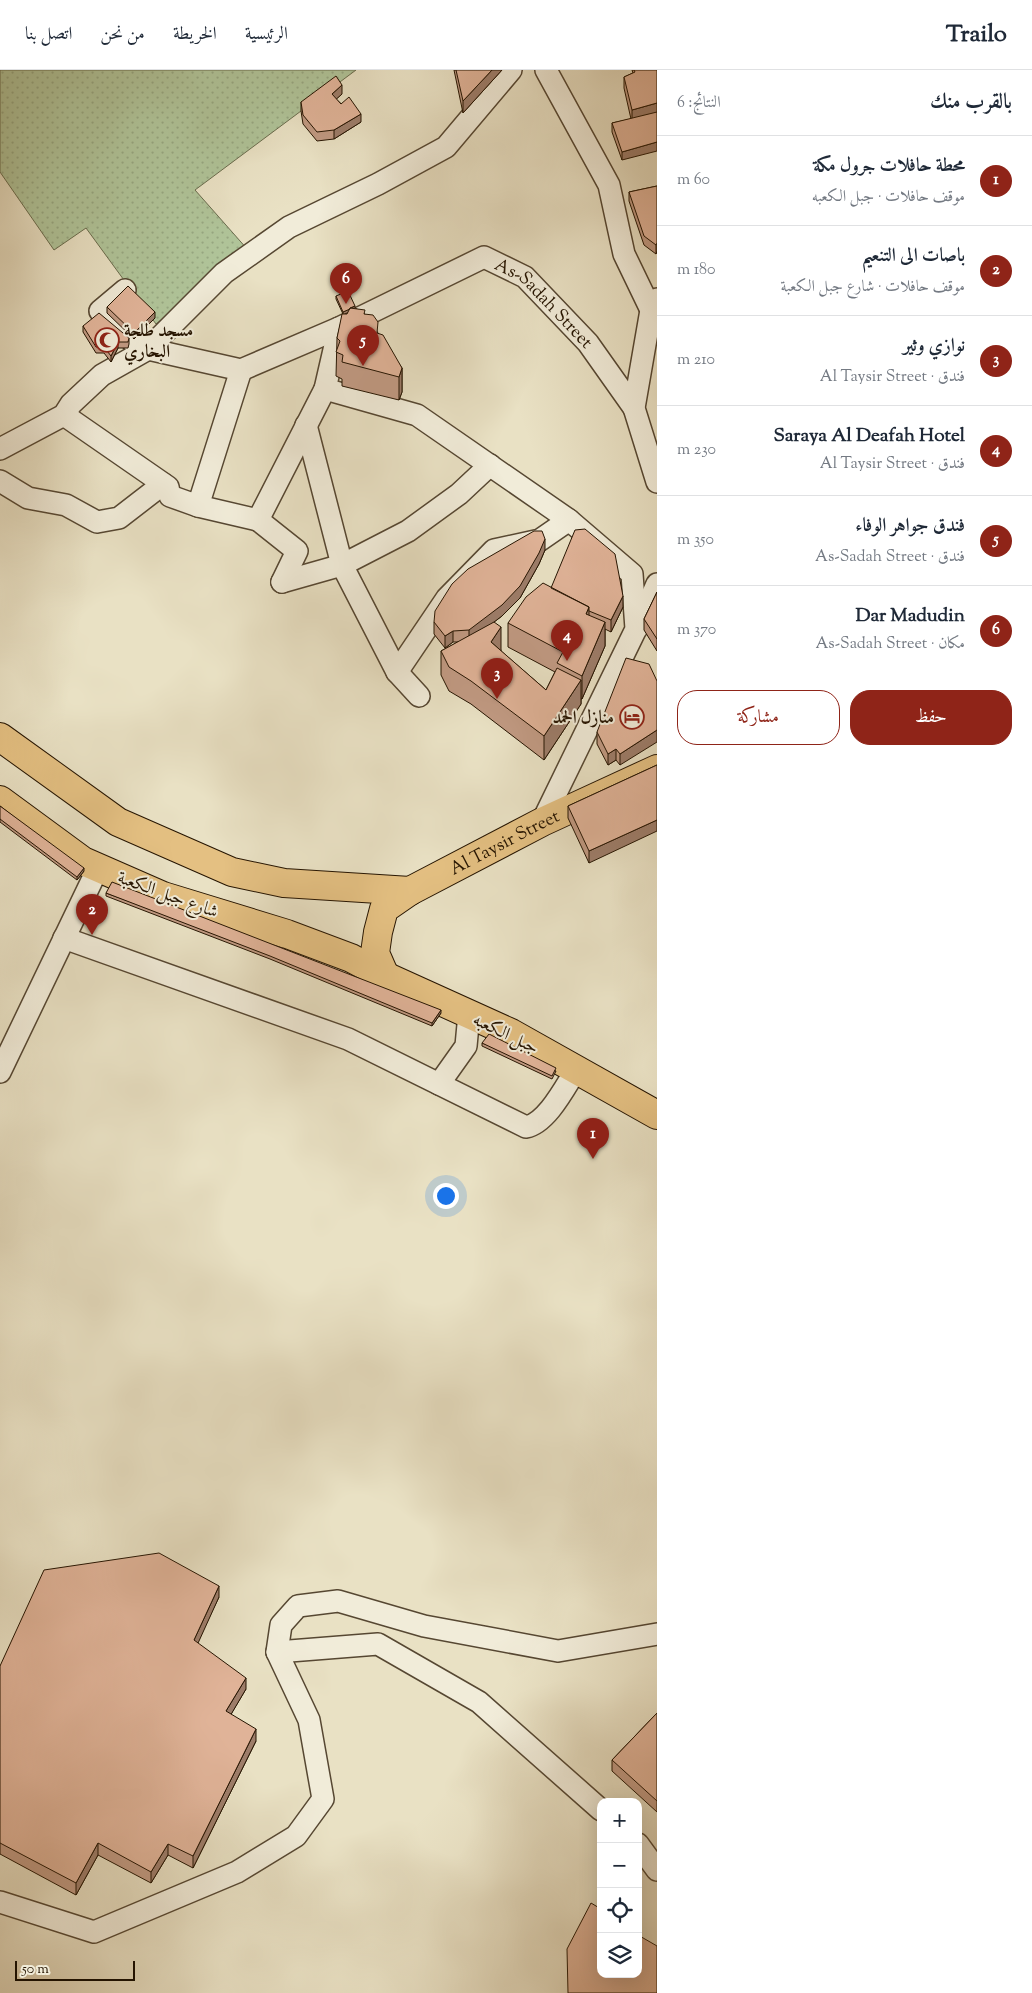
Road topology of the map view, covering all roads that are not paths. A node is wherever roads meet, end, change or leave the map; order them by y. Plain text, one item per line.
1 (511, 70) edge
2 (546, 70) edge
3 (124, 290) edge
4 (654, 304) edge
5 (339, 328) junction
6 (145, 350) junction
7 (241, 370) junction
8 (325, 389) junction
9 (634, 408) junction
10 (64, 415) junction
11 (306, 425) junction
12 (0, 449) edge
13 (490, 465) junction
14 (656, 475) edge
15 (0, 481) edge
16 (163, 484) junction
17 (198, 506) junction
18 (258, 520) junction
19 (569, 520) junction
20 (342, 565) junction
21 (657, 584) edge
22 (636, 629) junction
23 (397, 672) junction
24 (419, 696) dead end
25 (0, 737) edge
26 (657, 769) edge
27 (0, 800) edge
28 (542, 822) junction
29 (98, 868) junction
30 (410, 891) junction
31 (64, 938) junction
32 (351, 958) joint
33 (385, 976) junction
34 (469, 1014) junction
35 (576, 1070) junction
36 (0, 1072) edge
37 (439, 1084) junction
38 (657, 1115) edge
39 (657, 1634) edge
40 (277, 1652) junction
41 (597, 1806) edge
42 (642, 1849) edge
43 (657, 1870) edge
44 (0, 1902) edge

1 - 6 street
2 - 4 street
3 - 6 street
4 - 9 street
5 - 7 street, As-Sadah Street
5 - 8 street
5 - 9 street, As-Sadah Street
6 - 7 street
6 - 10 street
7 - 17 street
8 - 11 street
8 - 13 street
9 - 14 street
10 - 12 street
10 - 16 street
11 - 18 street
11 - 20 street
13 - 19 street
13 - 20 street
15 - 16 street
16 - 17 street
17 - 18 street
18 - 20 street
19 - 22 street
19 - 23 street
20 - 23 street
21 - 22 street
22 - 28 street
23 - 24 street
25 - 30 highway
26 - 28 highway, Al Taysir Street
27 - 29 highway, شارع جبل الكعبة
28 - 30 highway, Al Taysir Street
29 - 31 street
29 - 32 highway, شارع جبل الكعبة
30 - 33 highway, Al Taysir Street
31 - 36 street
31 - 37 street
32 - 33 highway, جبل الكعبه
33 - 34 highway, جبل الكعبه
34 - 35 highway, جبل الكعبه
34 - 37 street
35 - 37 street
35 - 38 highway, جبل الكعبه
39 - 40 street
40 - 41 street
40 - 44 street
42 - 43 street

